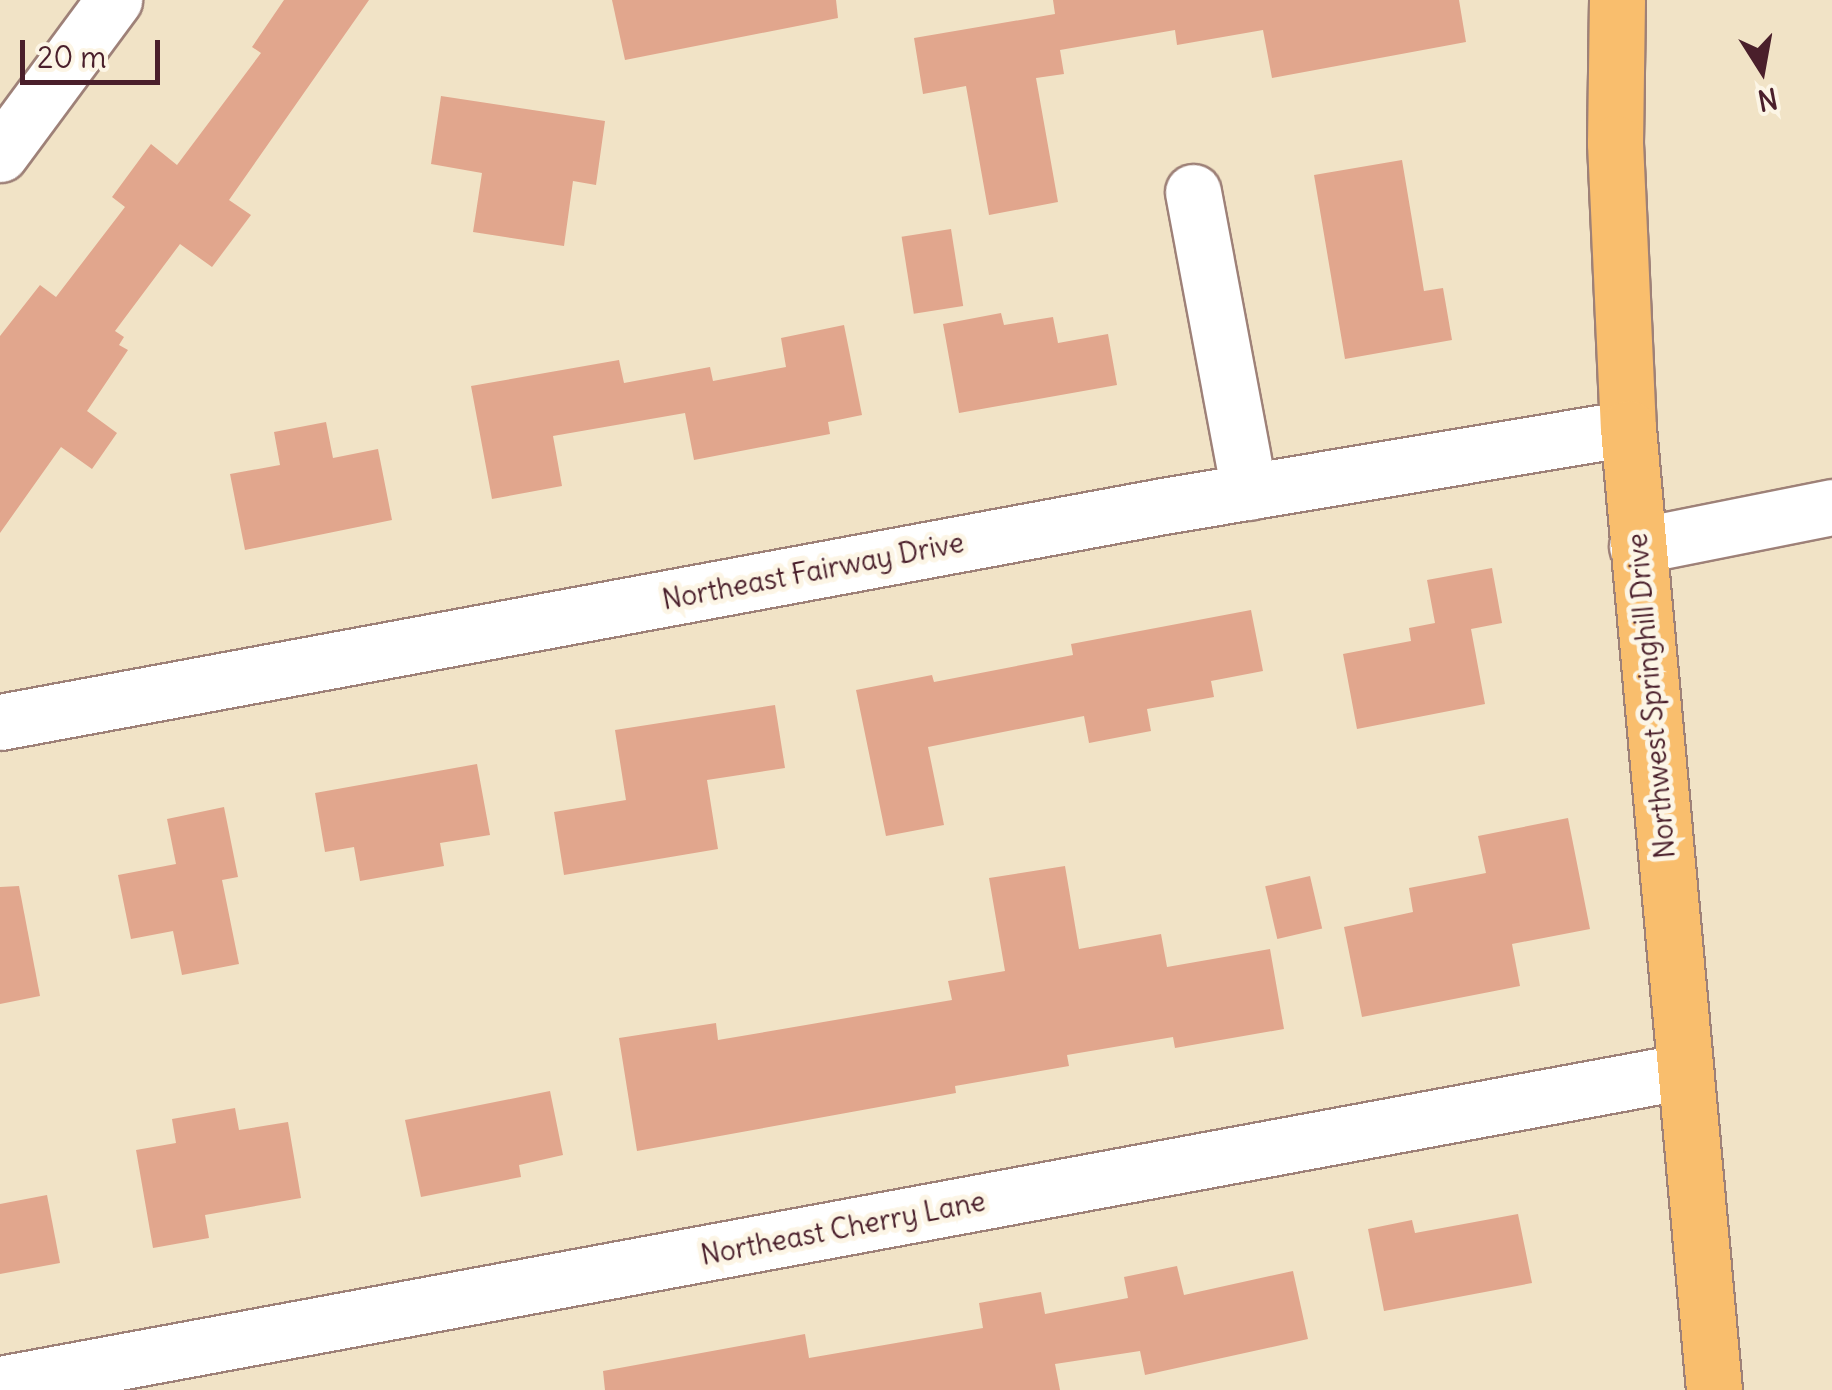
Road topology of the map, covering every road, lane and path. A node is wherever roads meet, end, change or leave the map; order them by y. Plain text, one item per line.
1 (114, 0) edge
2 (1617, 0) edge
3 (0, 154) edge
4 (1193, 192) dead end
5 (1628, 428) junction
6 (1249, 492) junction
7 (1832, 507) edge
8 (1637, 546) junction
9 (0, 722) edge
10 (1685, 1071) junction
11 (0, 1384) edge
12 (1714, 1390) edge

1 - 3 street
2 - 5 main road, Northwest Springhill Drive
4 - 6 street
5 - 6 street, Northeast Fairway Drive
5 - 8 main road, Northwest Springhill Drive
6 - 9 street, Northeast Fairway Drive
7 - 8 street
8 - 10 main road, Northwest Springhill Drive
10 - 11 street, Northeast Cherry Lane
10 - 12 main road, Northwest Springhill Drive

